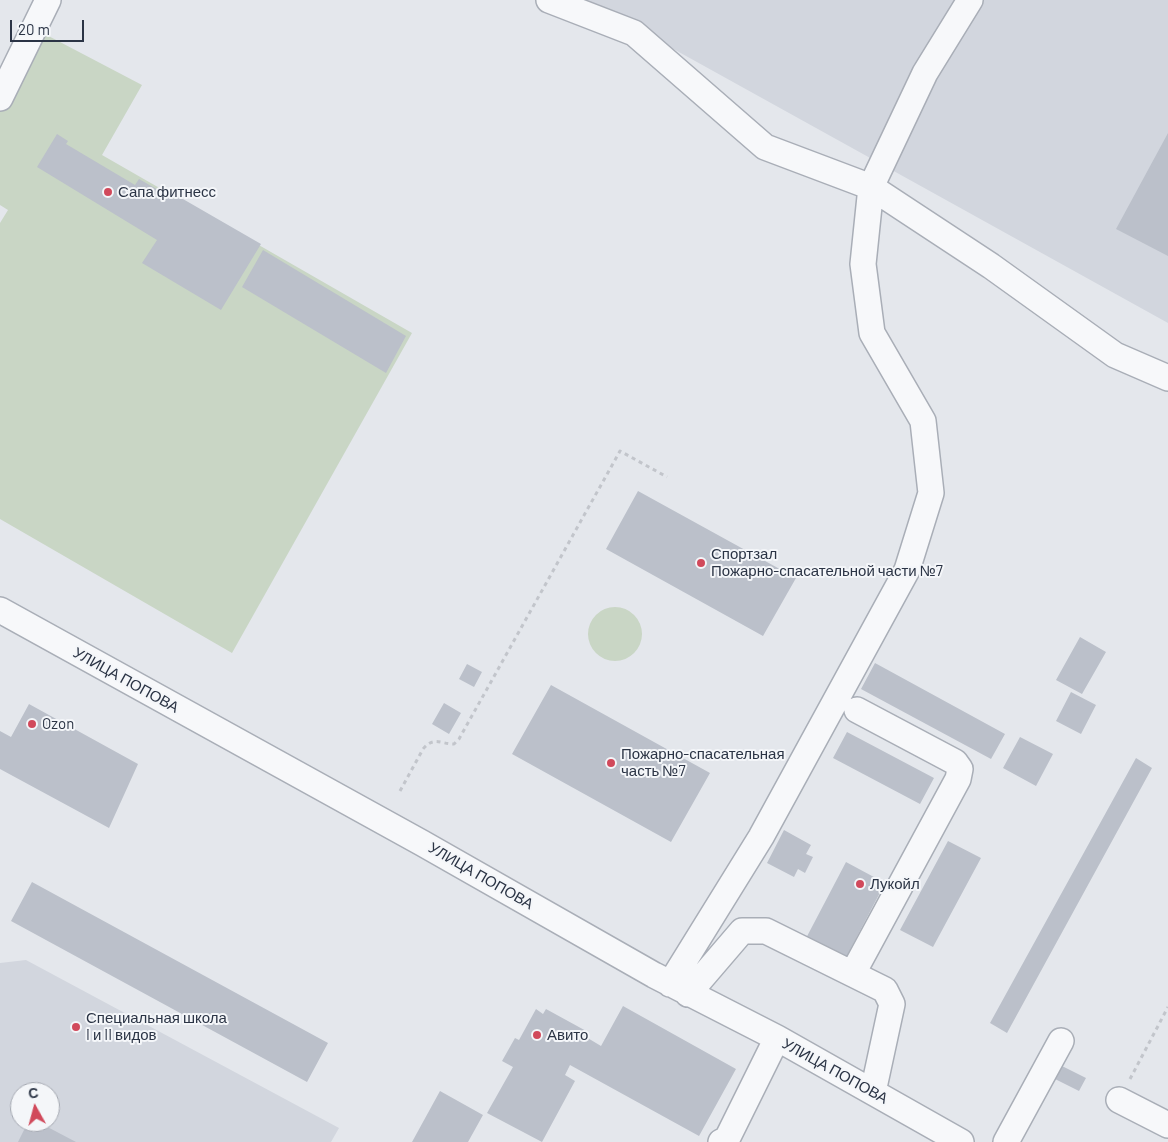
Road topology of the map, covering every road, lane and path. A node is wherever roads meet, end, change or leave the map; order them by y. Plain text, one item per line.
1 (48, 0) edge
2 (549, 0) edge
3 (970, 0) edge
4 (0, 98) edge
5 (871, 186) junction
6 (1168, 378) edge
7 (667, 477) dead end
8 (0, 610) edge
9 (857, 710) dead end
10 (400, 790) dead end
11 (853, 974) junction
12 (679, 989) junction
13 (1168, 1007) edge
14 (777, 1038) junction
15 (1061, 1041) dead end
16 (873, 1092) junction
17 (1119, 1100) joint
18 (1168, 1125) edge
19 (721, 1142) edge
20 (961, 1142) edge
21 (1006, 1142) edge

1 - 4 street
2 - 5 street
3 - 5 street
5 - 6 street
5 - 12 street
7 - 10 path
8 - 12 street, УЛИЦА ПОПОВА
9 - 11 street
11 - 12 street
11 - 16 street
12 - 14 street, УЛИЦА ПОПОВА
13 - 17 path
14 - 16 street, УЛИЦА ПОПОВА
14 - 19 street
15 - 21 street
16 - 20 street, УЛИЦА ПОПОВА
17 - 18 street

